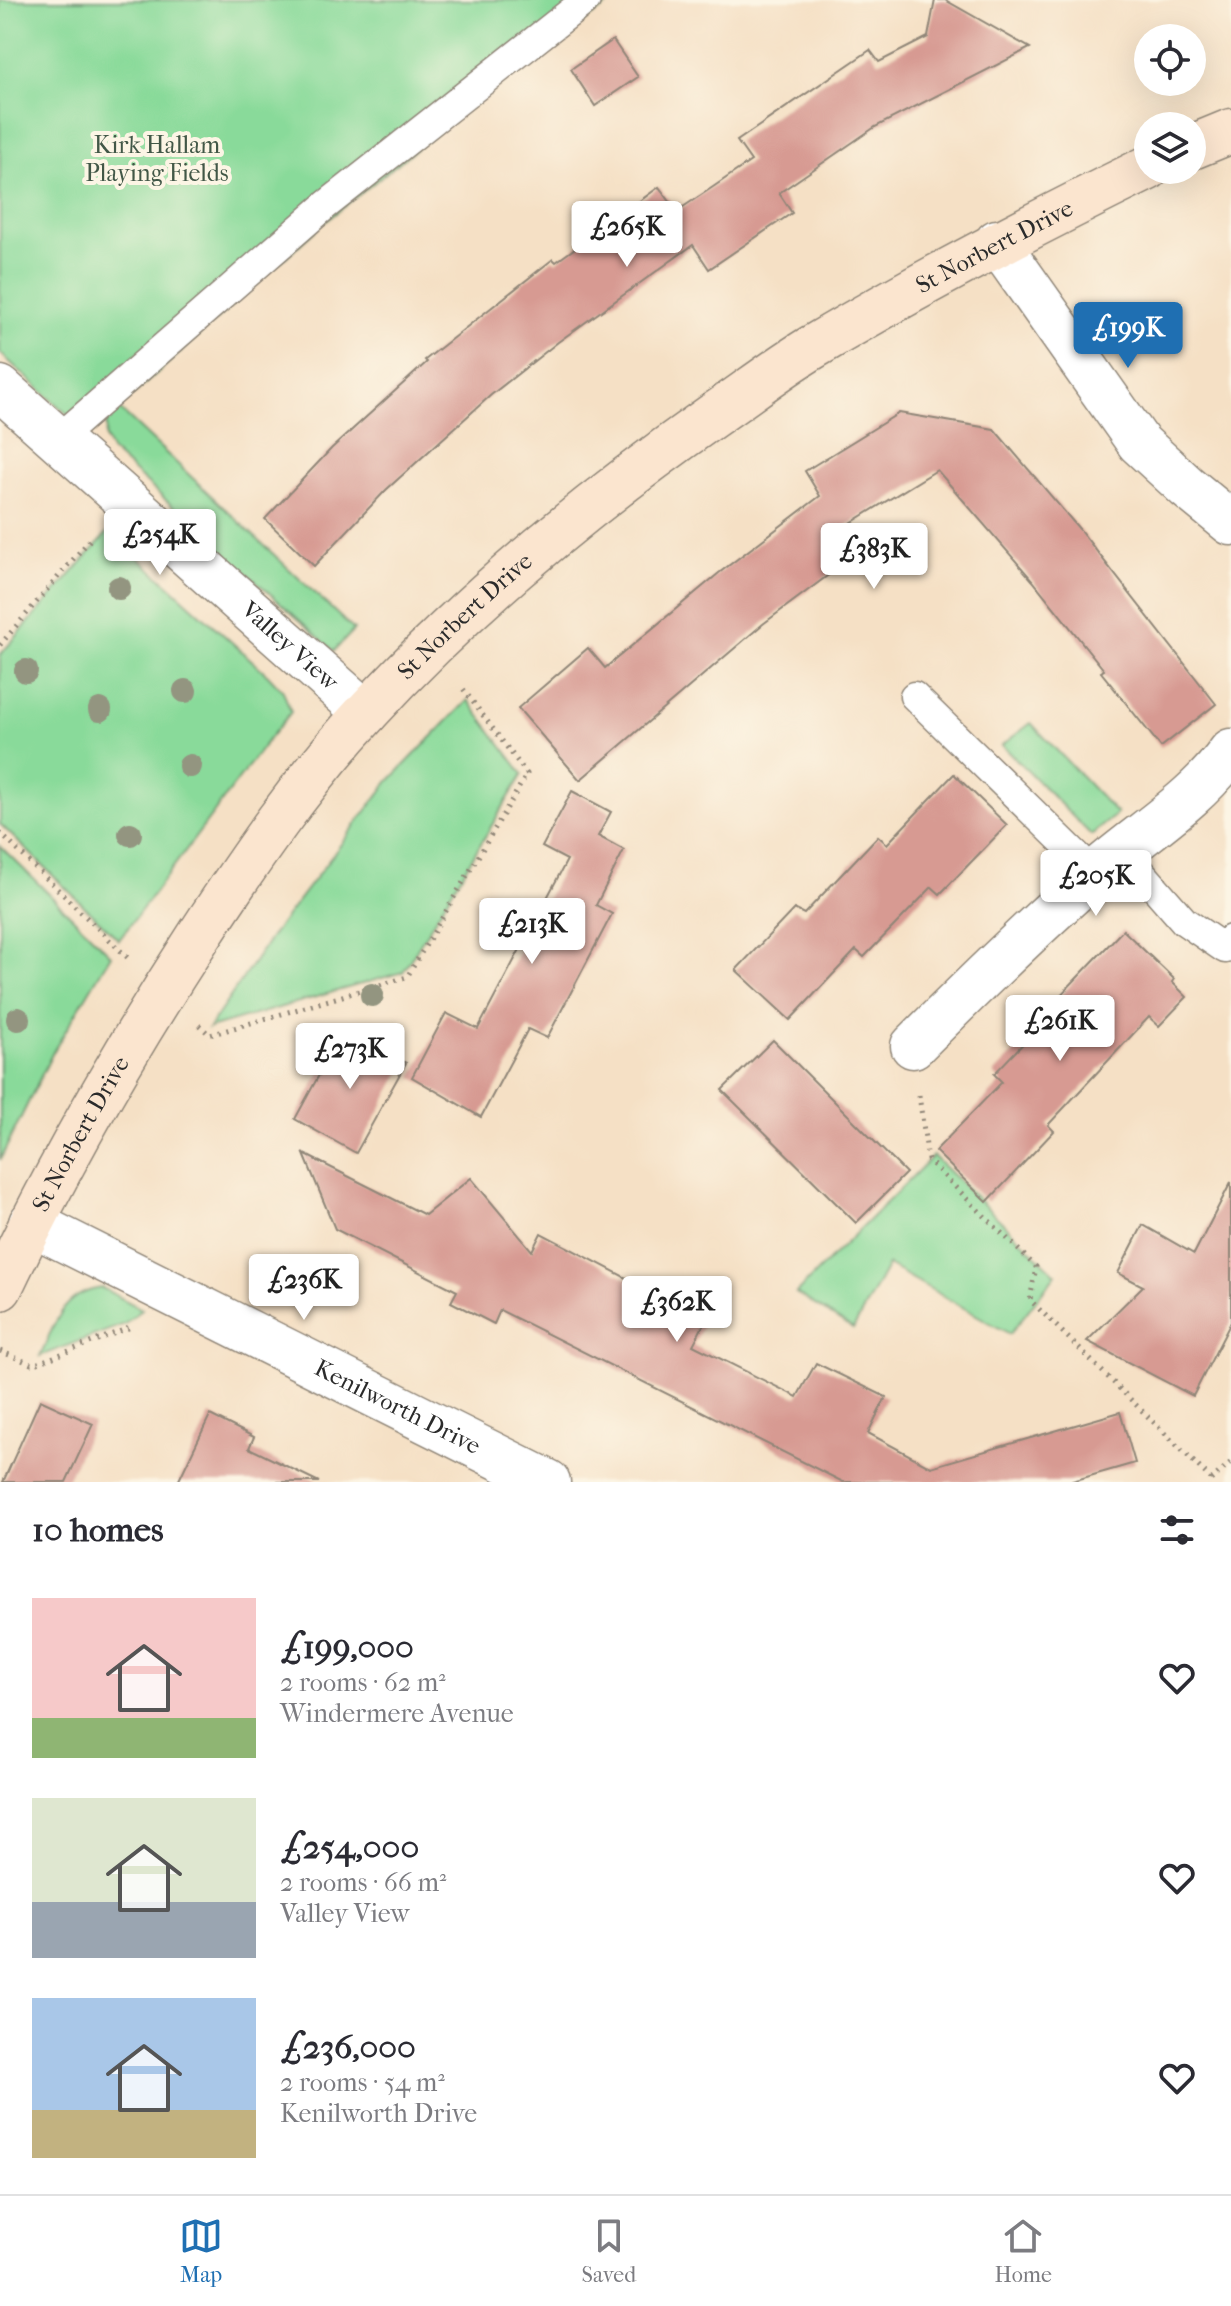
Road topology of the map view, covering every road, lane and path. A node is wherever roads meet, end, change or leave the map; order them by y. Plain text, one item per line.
1 (586, 0) edge
2 (1231, 131) edge
3 (1206, 141) edge
4 (1134, 175) edge
5 (997, 242) junction
6 (0, 388) edge
7 (58, 439) junction
8 (124, 499) junction
9 (1231, 523) edge
10 (0, 645) edge
11 (431, 646) junction
12 (914, 696) dead end
13 (366, 713) junction
14 (1231, 751) edge
15 (0, 833) edge
16 (1109, 861) junction
17 (1231, 939) edge
18 (163, 992) junction
19 (913, 1046) joint
20 (31, 1223) junction
21 (158, 1287) junction
22 (0, 1288) edge
23 (0, 1351) edge
24 (1231, 1462) edge
25 (1211, 1481) edge
26 (548, 1482) edge

1 - 7 lane
2 - 3 street
4 - 5 street, St Norbert Drive
5 - 9 street
5 - 11 street, St Norbert Drive
6 - 7 street, Valley View
7 - 8 street, Valley View
8 - 10 path
8 - 13 street, Valley View
11 - 13 street, St Norbert Drive
11 - 18 path
12 - 16 lane
13 - 18 street, St Norbert Drive
14 - 16 street
15 - 18 path
16 - 17 lane
16 - 19 street
18 - 20 street, St Norbert Drive
19 - 25 path
20 - 21 street, Kenilworth Drive
20 - 22 street, St Norbert Drive
21 - 23 path
21 - 26 street, Kenilworth Drive
24 - 25 path

